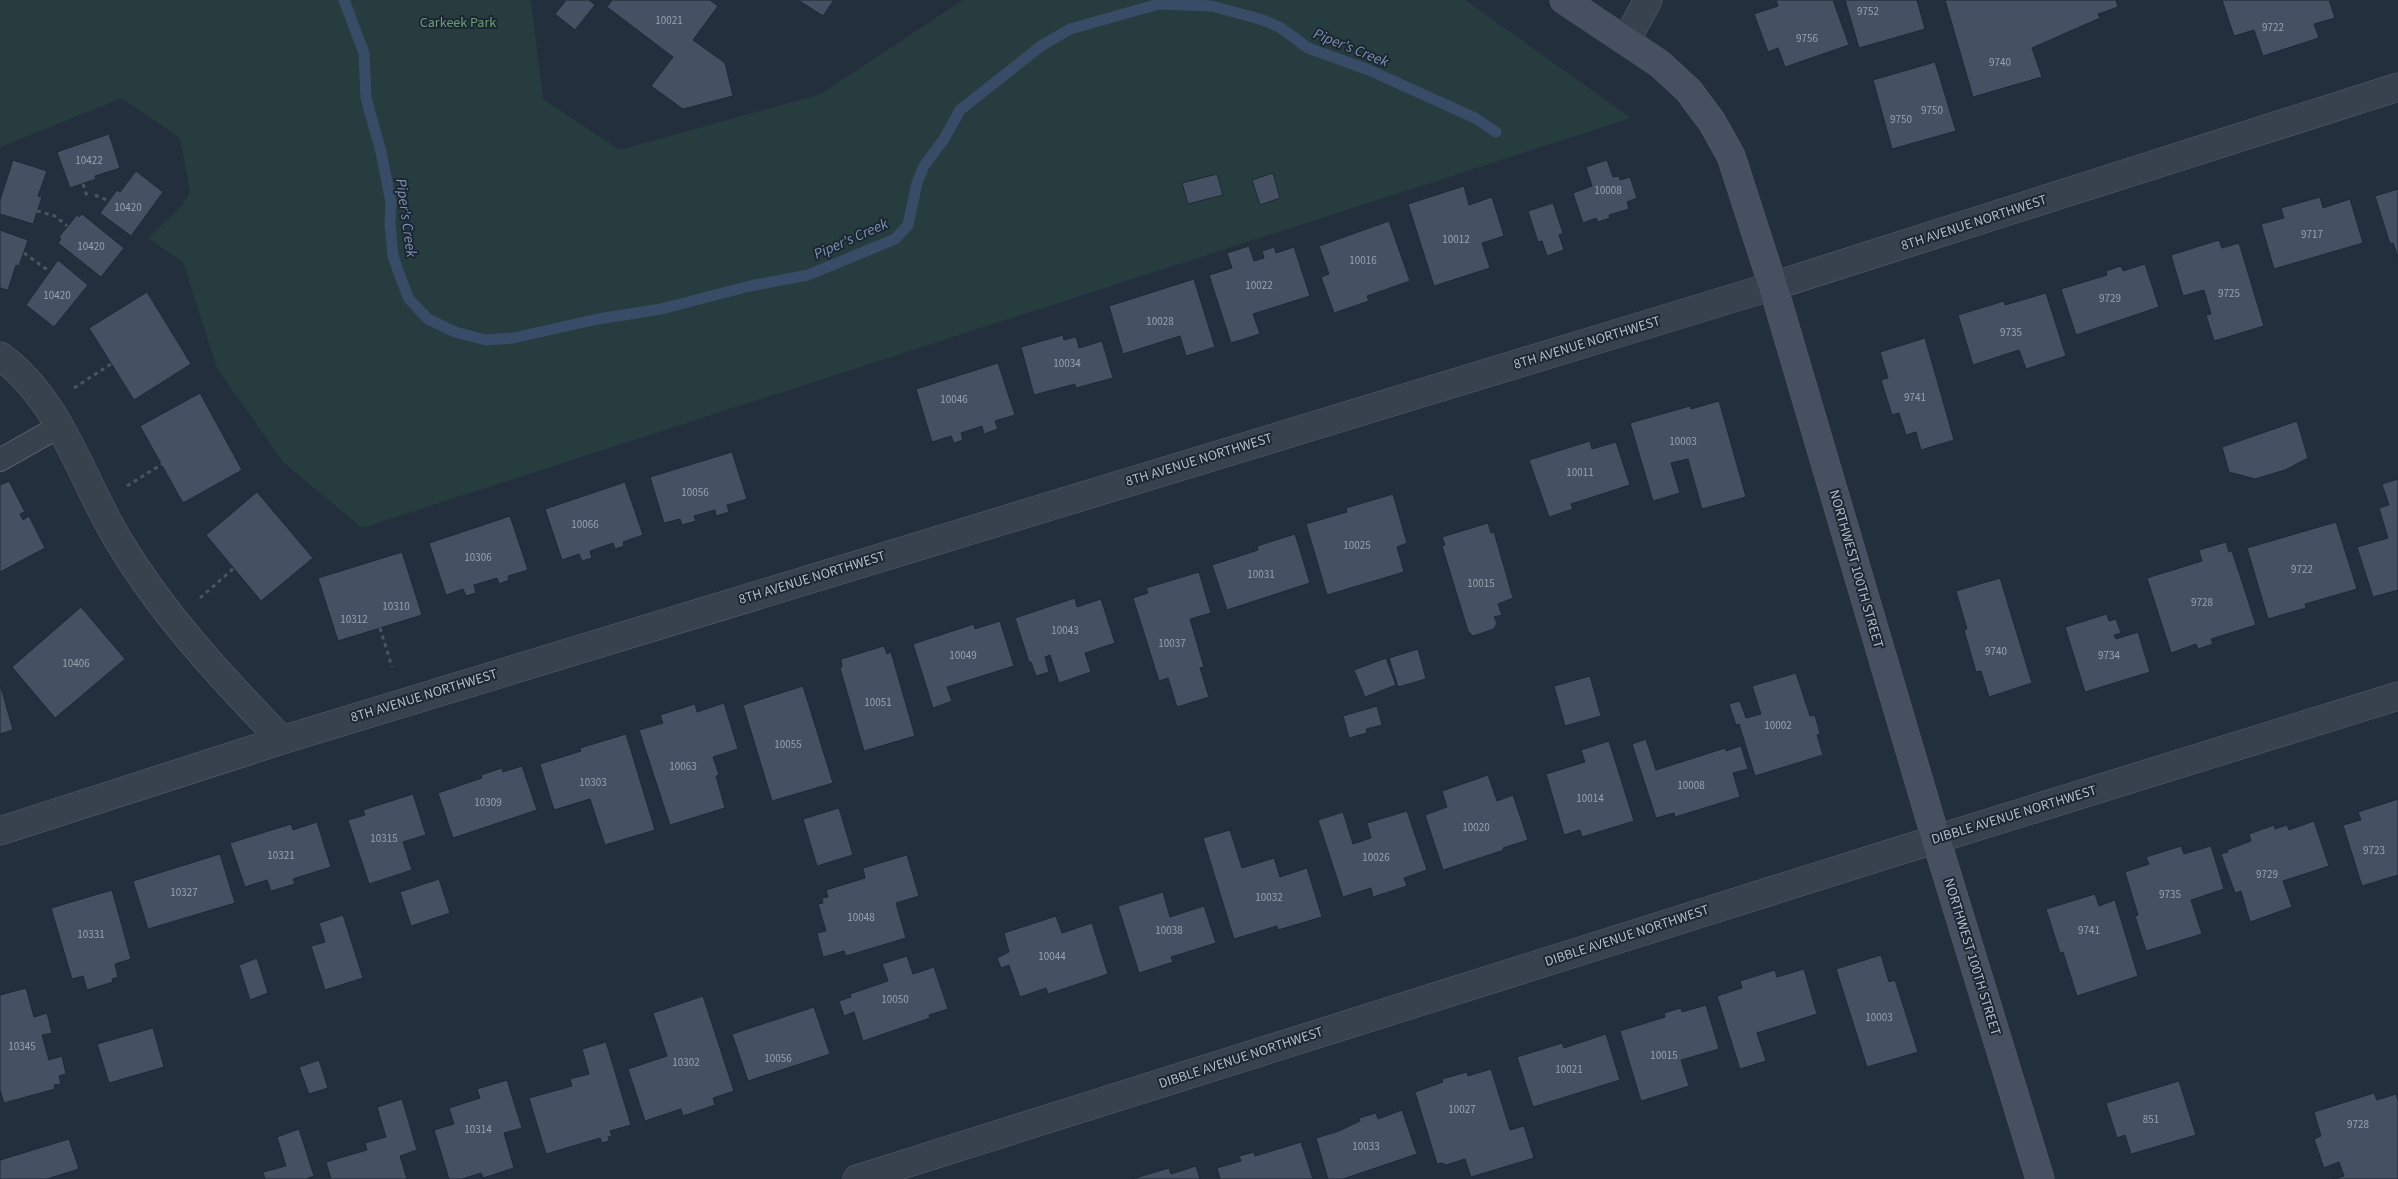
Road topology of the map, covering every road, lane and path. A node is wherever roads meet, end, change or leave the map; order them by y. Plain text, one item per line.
1 (1564, 0) edge
2 (1648, 0) edge
3 (1626, 41) junction
4 (2398, 87) edge
5 (83, 184) dead end
6 (95, 195) dead end
7 (87, 196) dead end
8 (109, 201) dead end
9 (37, 211) dead end
10 (67, 226) dead end
11 (24, 253) dead end
12 (49, 271) dead end
13 (1773, 286) junction
14 (0, 356) edge
15 (112, 364) dead end
16 (74, 388) dead end
17 (60, 426) junction
18 (0, 460) edge
19 (162, 464) dead end
20 (124, 488) dead end
21 (234, 568) dead end
22 (200, 598) dead end
23 (380, 628) dead end
24 (392, 667) dead end
25 (2398, 696) edge
26 (282, 740) junction
27 (0, 831) edge
28 (1936, 839) junction
29 (857, 1179) edge
30 (2040, 1179) edge

1 - 3 main road, NORTHWEST 100TH STREET
2 - 3 street
3 - 13 main road, NORTHWEST 100TH STREET
4 - 13 street, 8TH AVENUE NORTHWEST
5 - 7 path
6 - 8 path
9 - 10 path
11 - 12 path
13 - 26 street, 8TH AVENUE NORTHWEST
13 - 28 main road, NORTHWEST 100TH STREET
14 - 17 street
15 - 16 path
17 - 18 lane
17 - 26 street
19 - 20 path
21 - 22 path
23 - 24 path
25 - 28 street, DIBBLE AVENUE NORTHWEST
26 - 27 street, 8TH AVENUE NORTHWEST
28 - 29 street, DIBBLE AVENUE NORTHWEST
28 - 30 main road, NORTHWEST 100TH STREET

